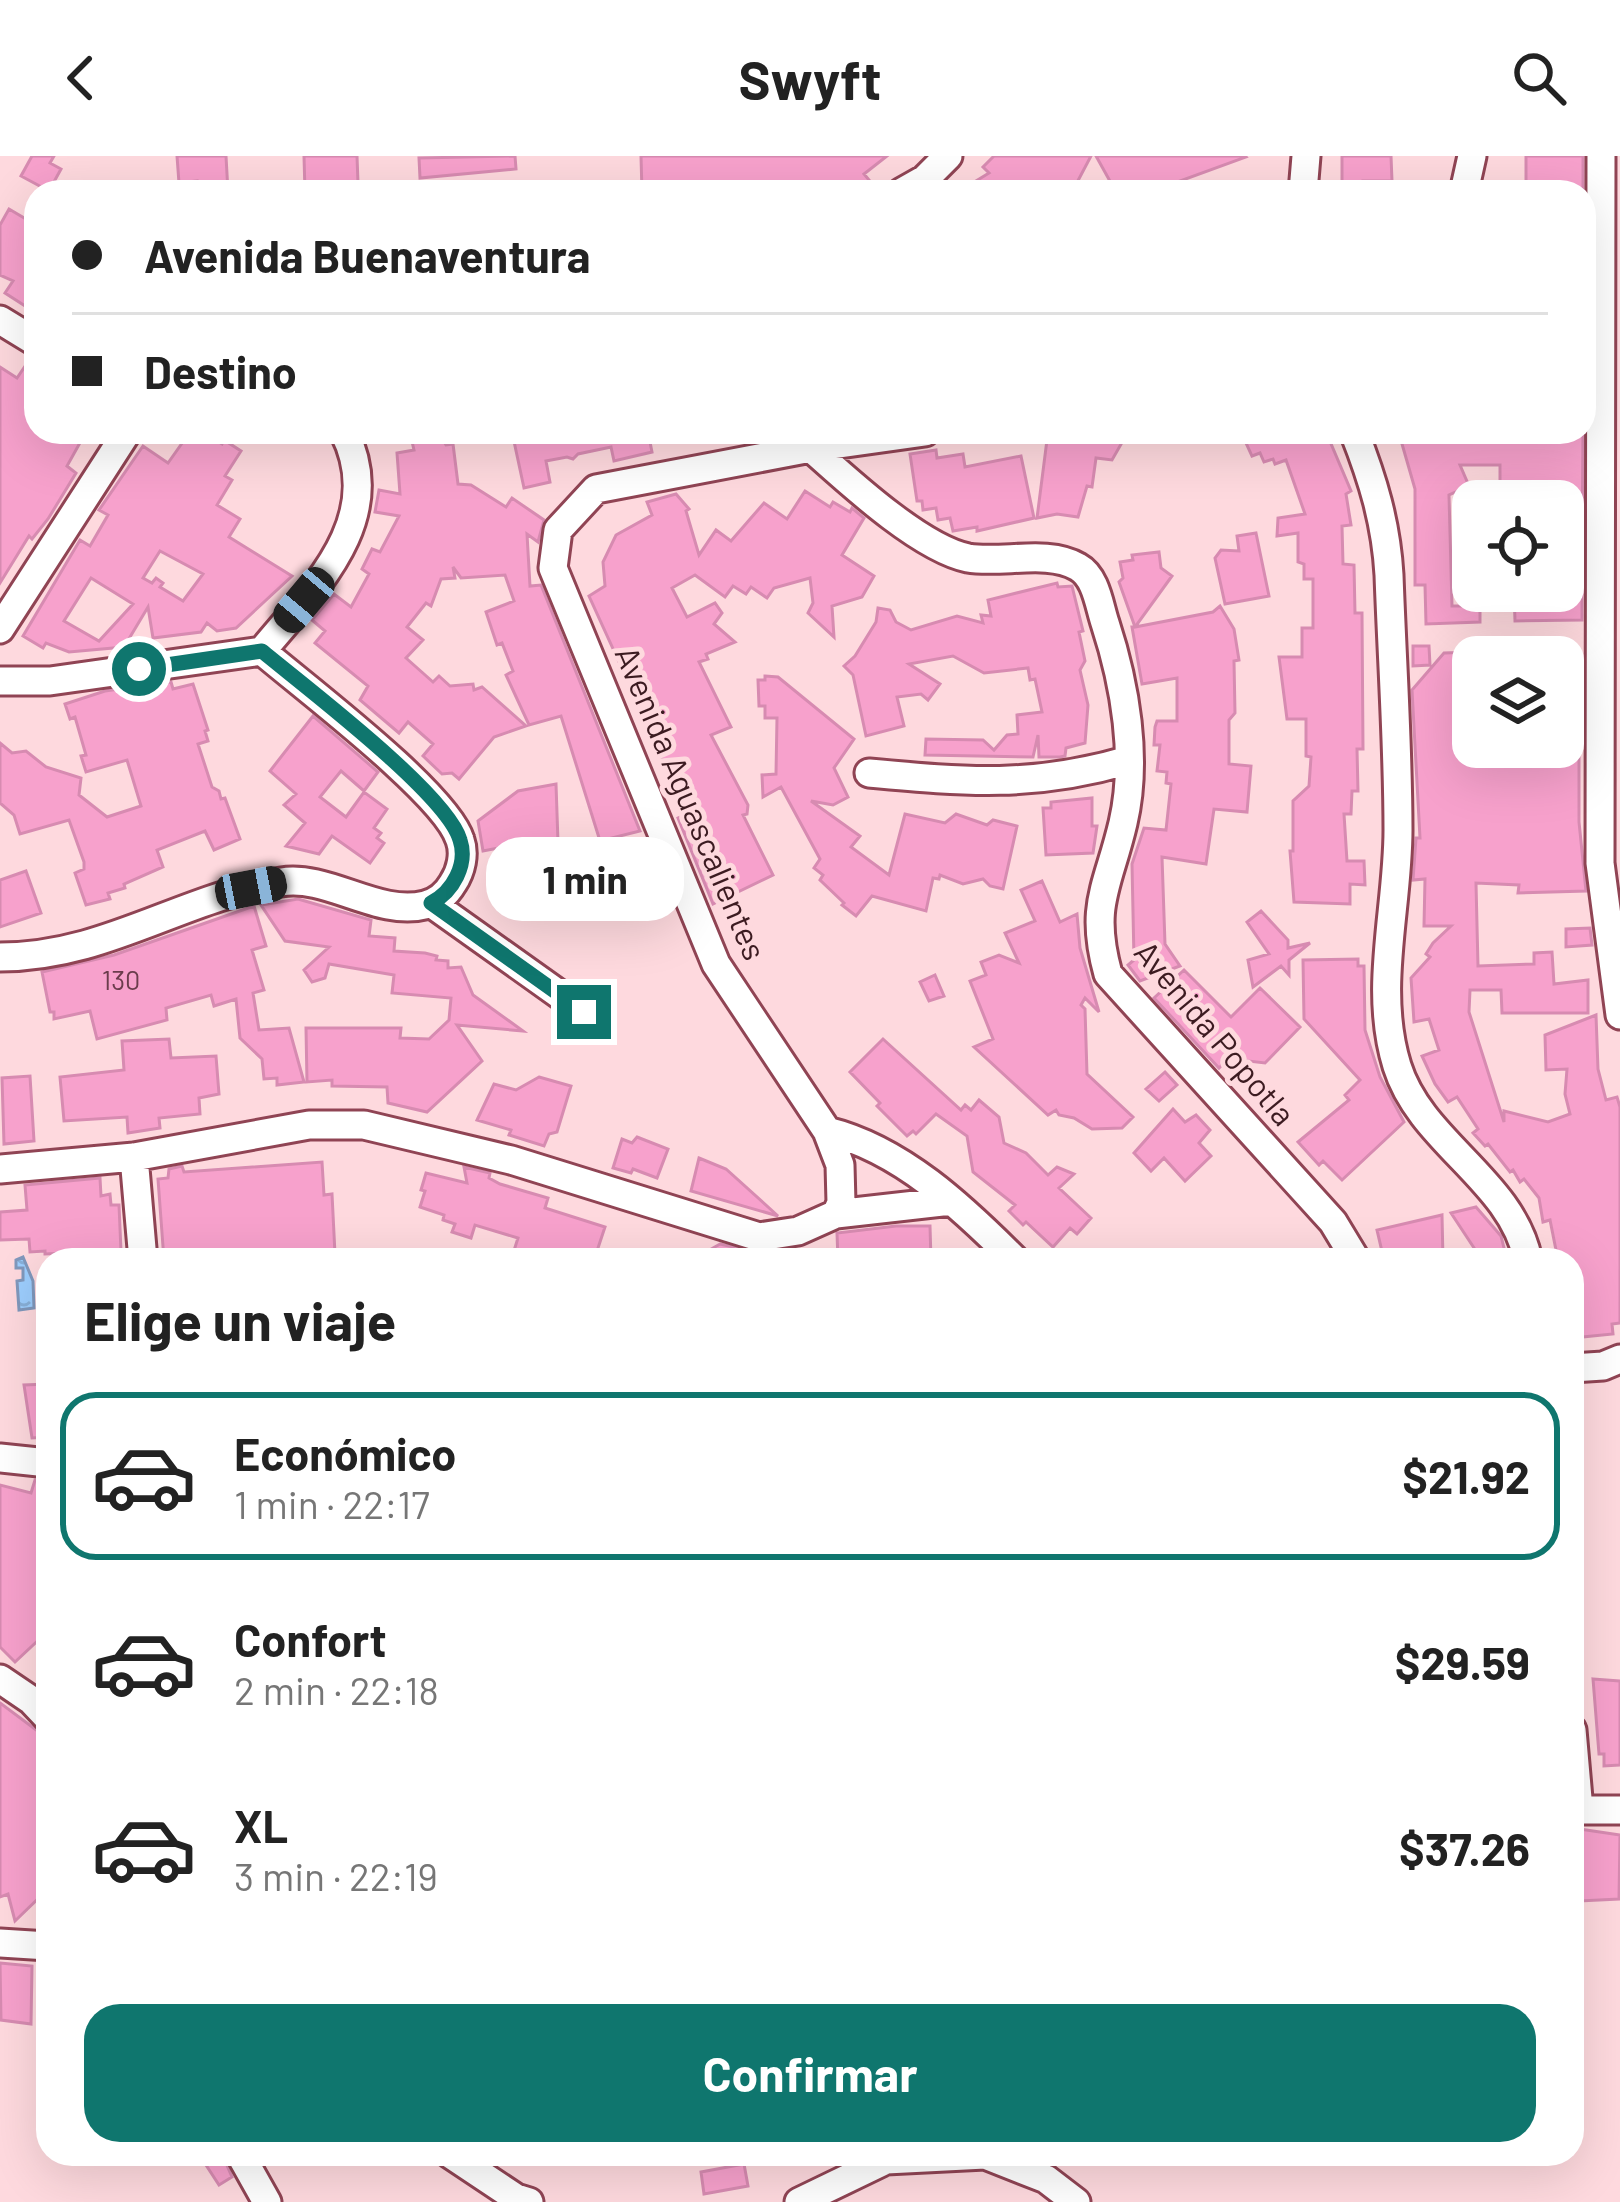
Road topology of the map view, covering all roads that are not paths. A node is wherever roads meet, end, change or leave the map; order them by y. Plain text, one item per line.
1 (948, 156) edge
2 (1601, 156) edge
3 (923, 180) edge
4 (119, 444) edge
5 (350, 444) edge
6 (840, 444) edge
7 (1359, 444) edge
8 (811, 448) junction
9 (1609, 526) edge
10 (1609, 622) edge
11 (0, 628) edge
12 (262, 651) junction
13 (0, 681) edge
14 (1129, 760) junction
15 (869, 773) dead end
16 (431, 903) junction
17 (0, 957) edge
18 (584, 1012) dead end
19 (1620, 1015) edge
20 (827, 1131) junction
21 (134, 1156) junction
22 (0, 1169) edge
23 (951, 1201) junction
24 (836, 1214) junction
25 (141, 1248) edge
26 (1002, 1248) edge
27 (1349, 1248) edge
28 (1526, 1248) edge
29 (1620, 1359) edge
30 (1584, 1367) edge
31 (0, 1458) edge
32 (36, 1462) edge
33 (0, 1679) edge
34 (36, 1700) edge
35 (1584, 1810) edge
36 (1620, 1810) edge
37 (0, 1943) edge
38 (36, 1945) edge
39 (247, 2166) edge
40 (468, 2166) edge
41 (869, 2166) edge
42 (1013, 2166) edge
43 (1075, 2200) edge
44 (267, 2202) edge
45 (529, 2202) edge
46 (799, 2202) edge

1 - 3 street
2 - 9 street
4 - 11 street
5 - 12 street
6 - 8 street, Avenida Aguascalientes
7 - 28 street
8 - 14 street, Avenida Popotla
8 - 20 street, Avenida Aguascalientes
9 - 10 street
10 - 19 street
12 - 13 street
12 - 16 street
14 - 15 street
14 - 27 street, Avenida Popotla
16 - 17 street
16 - 18 street
20 - 23 street
20 - 24 street, Avenida Aguascalientes
21 - 22 street
21 - 24 street
21 - 25 street
23 - 24 street
23 - 26 street
29 - 30 street
31 - 32 street
33 - 34 street
35 - 36 street
37 - 38 street
39 - 44 street
40 - 45 street
41 - 46 street
42 - 43 street

